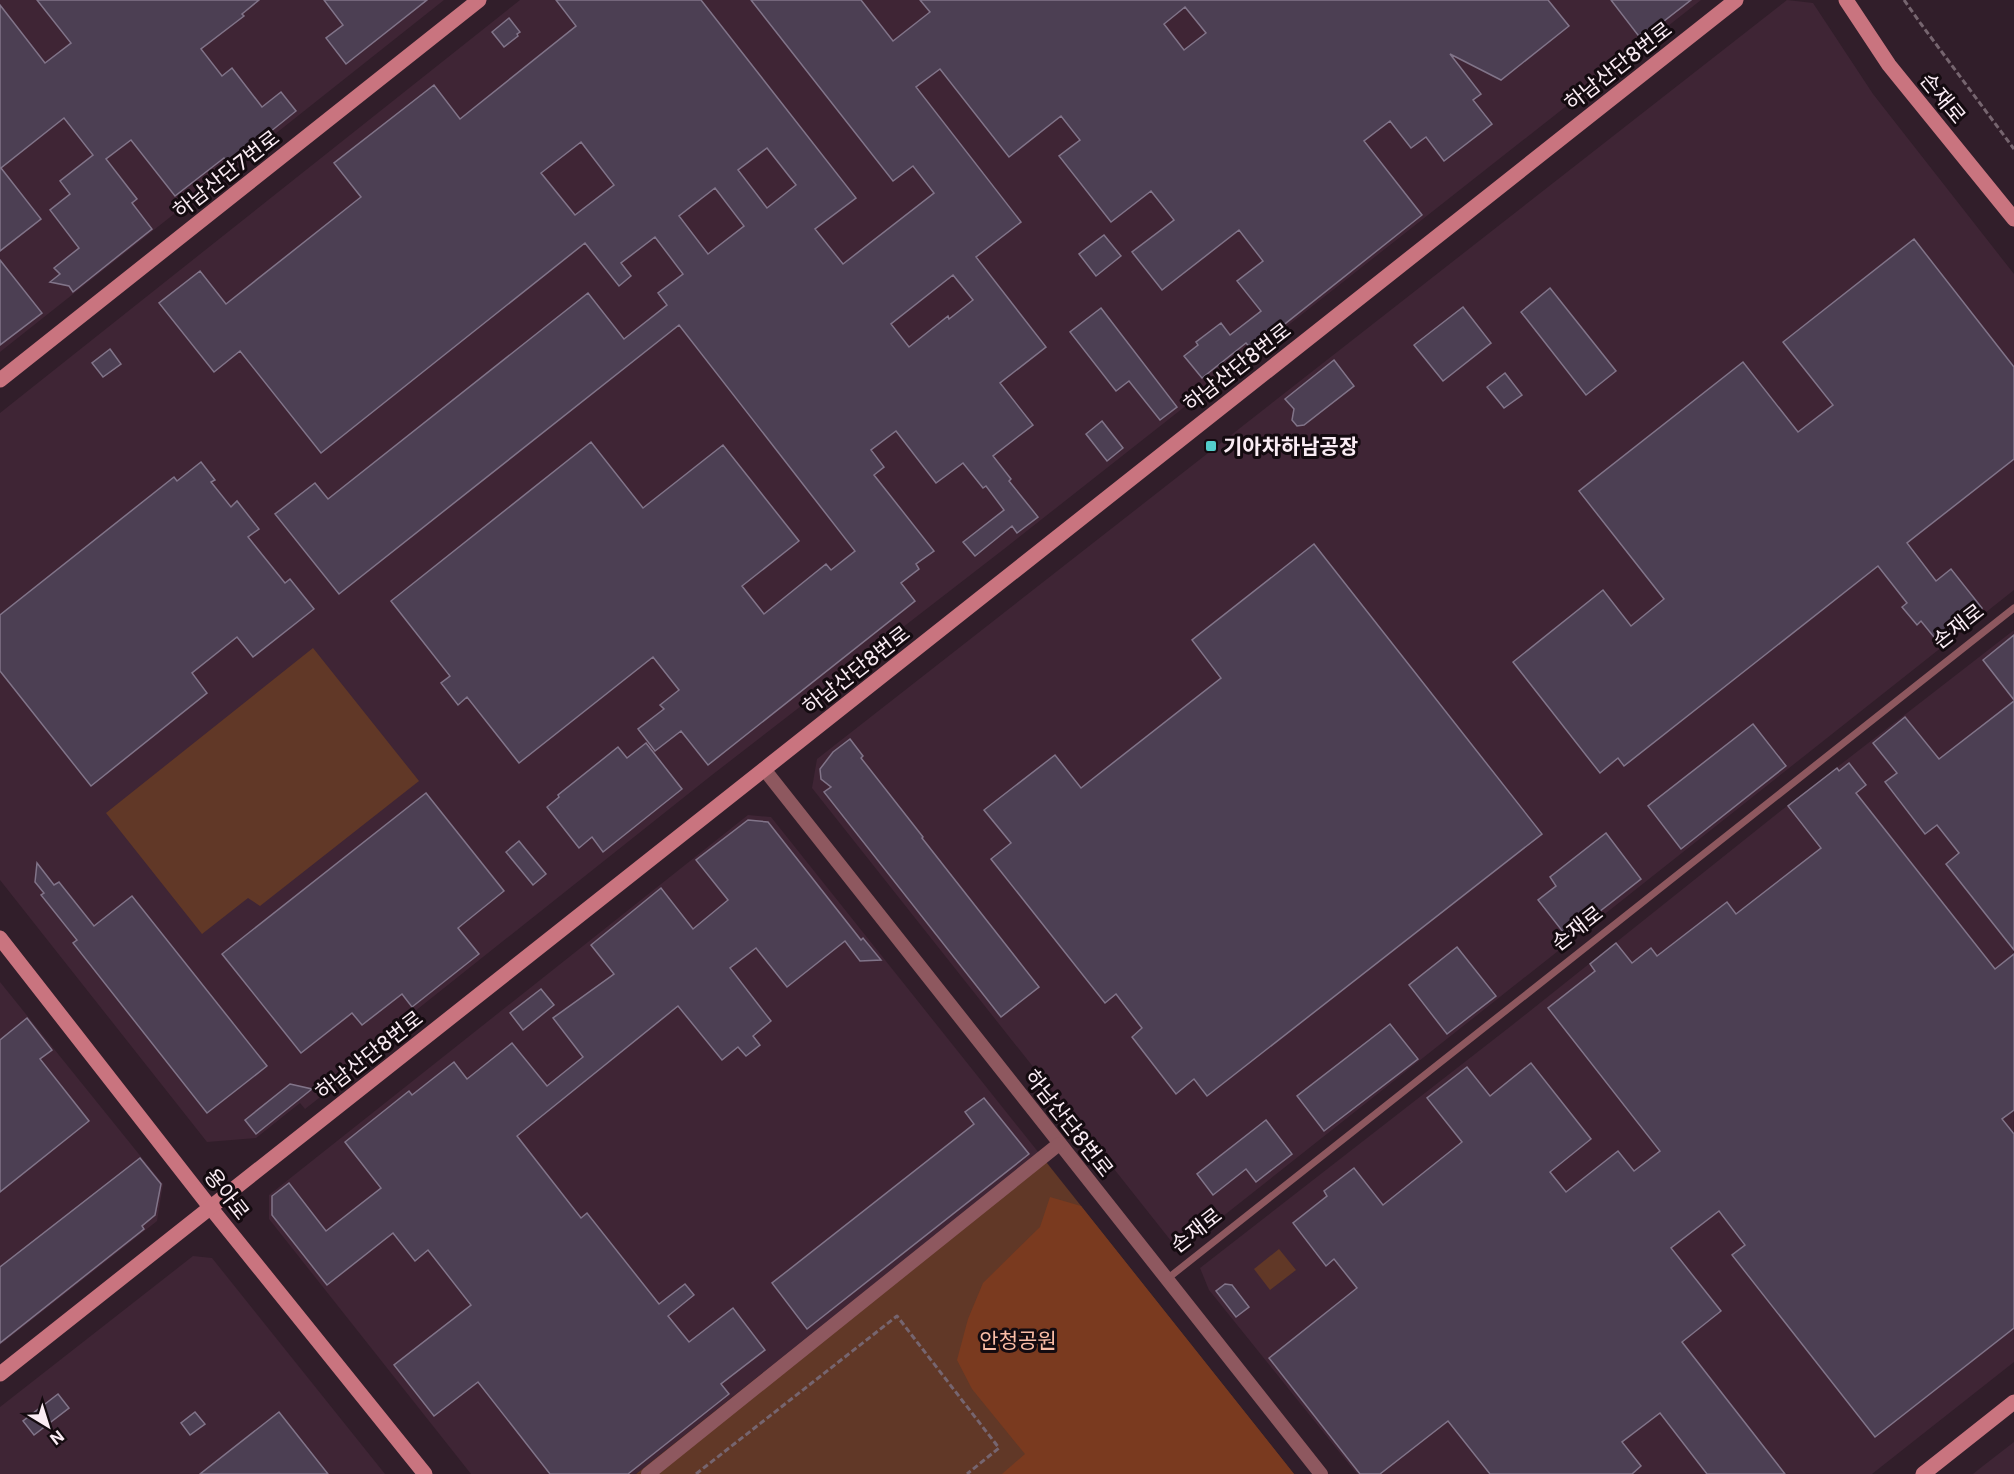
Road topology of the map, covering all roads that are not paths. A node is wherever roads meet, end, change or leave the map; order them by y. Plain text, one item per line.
1 (479, 0) edge
2 (1736, 0) edge
3 (1846, 0) edge
4 (2014, 219) edge
5 (0, 380) edge
6 (2014, 608) edge
7 (764, 769) junction
8 (0, 938) edge
9 (1059, 1144) junction
10 (210, 1207) junction
11 (1166, 1280) junction
12 (0, 1374) edge
13 (2014, 1402) edge
14 (425, 1474) edge
15 (648, 1474) edge
16 (1321, 1474) edge
17 (1923, 1474) edge

1 - 5 street, 하남산단7번로
2 - 7 street, 하남산단8번로
3 - 4 street, 손재로
6 - 11 lane, 손재로
7 - 9 street, 하남산단8번로
7 - 10 street, 하남산단8번로
8 - 10 street, 용아로
9 - 11 street, 하남산단8번로
9 - 15 street
10 - 12 street, 하남산단8번로
10 - 14 street, 용아로
11 - 16 street, 하남산단8번로
13 - 17 street

